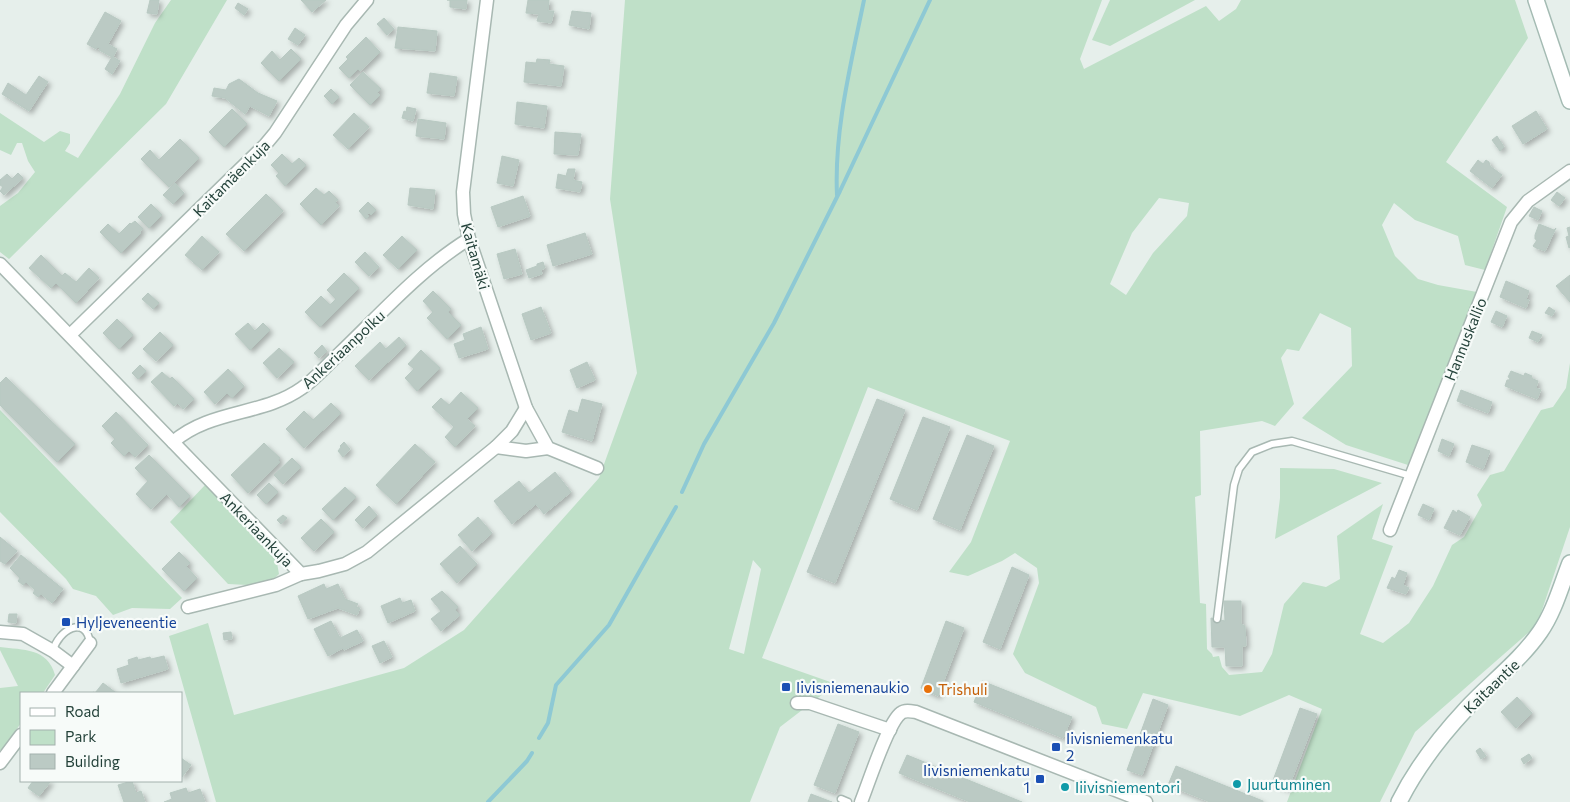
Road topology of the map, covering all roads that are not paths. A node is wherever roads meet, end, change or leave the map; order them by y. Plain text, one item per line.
1 (367, 0) edge
2 (487, 0) edge
3 (1536, 0) edge
4 (1570, 101) edge
5 (1570, 171) edge
6 (470, 240) junction
7 (0, 264) edge
8 (70, 335) junction
9 (526, 408) junction
10 (173, 442) junction
11 (496, 447) junction
12 (548, 448) junction
13 (597, 468) dead end
14 (1411, 476) junction
15 (1390, 530) dead end
16 (1570, 563) edge
17 (301, 574) junction
18 (188, 608) dead end
19 (1217, 619) dead end
20 (0, 632) edge
21 (90, 643) joint
22 (53, 651) junction
23 (73, 666) junction
24 (54, 692) edge
25 (797, 703) dead end
26 (890, 730) junction
27 (20, 736) edge
28 (0, 763) edge
29 (841, 799) dead end
30 (848, 802) edge
31 (861, 802) edge
32 (1146, 802) edge
33 (1400, 802) edge

1 - 8 street, Kaitamäenkuja
2 - 6 street, Kaitamäki
3 - 4 main road
5 - 14 street, Hannuskallio
6 - 9 street, Kaitamäki
6 - 10 street, Ankeriaanpolku
7 - 8 street, Ankeriaankuja
8 - 10 street, Ankeriaankuja
9 - 11 street, Ankeriaankuja
9 - 12 street, Kaitamäki
10 - 17 street, Ankeriaankuja
11 - 12 street
11 - 17 street, Ankeriaankuja
12 - 13 street
14 - 15 street, Hannuskallio
14 - 19 lane
16 - 33 main road, Kaitaantie
17 - 18 street
20 - 22 street
21 - 22 lane
21 - 23 street
22 - 23 street
23 - 24 street
25 - 26 street
26 - 31 street
26 - 32 street
27 - 28 street
29 - 30 lane

